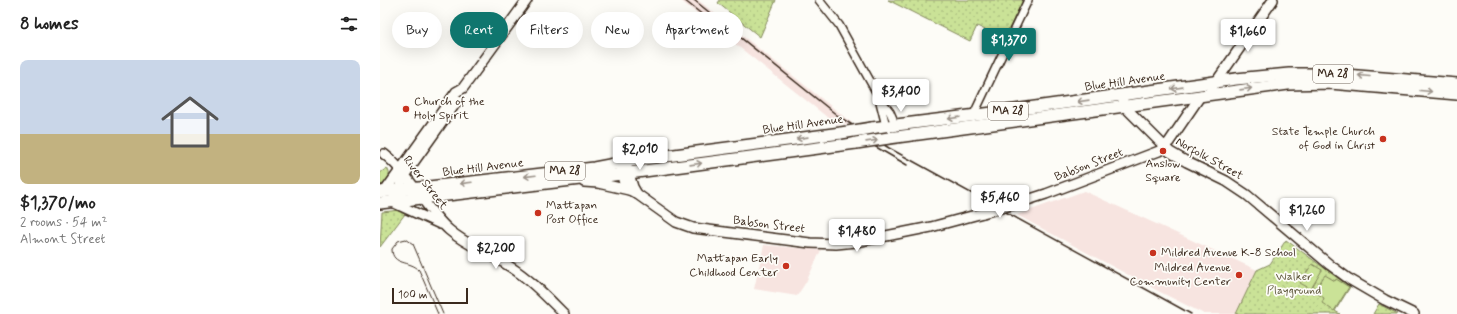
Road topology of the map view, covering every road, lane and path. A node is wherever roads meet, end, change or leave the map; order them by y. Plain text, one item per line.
1 (527, 0) edge
2 (819, 0) edge
3 (1028, 0) edge
4 (1273, 0) edge
5 (1216, 82) junction
6 (1457, 84) edge
7 (1457, 94) edge
8 (1204, 95) junction
9 (1123, 100) junction
10 (973, 116) junction
11 (890, 126) junction
12 (891, 138) junction
13 (1164, 147) junction
14 (382, 152) edge
15 (626, 170) junction
16 (594, 172) junction
17 (401, 174) junction
18 (561, 181) junction
19 (397, 190) junction
20 (633, 192) junction
21 (420, 193) junction
22 (385, 198) edge
23 (447, 228) junction
24 (564, 314) edge
25 (1414, 314) edge

1 - 17 main road
2 - 11 street
3 - 10 street
4 - 5 main road, Babson Street
6 -> 5 highway, Blue Hill Avenue / MA 28
5 - 8 main road, Babson Street
5 -> 9 highway, Blue Hill Avenue / MA 28
8 -> 7 highway, Blue Hill Avenue / MA 28
8 - 9 highway, Blue Hill Avenue / MA 28
8 - 13 main road, Babson Street
9 -> 10 highway, Blue Hill Avenue / MA 28
9 - 12 highway, Blue Hill Avenue / MA 28
9 - 13 main road, Norfolk Street
10 -> 11 highway, Blue Hill Avenue / MA 28
11 - 12 street
11 -> 15 highway, Blue Hill Avenue / MA 28, bridge
15 -> 12 highway, Blue Hill Avenue / MA 28, bridge
13 - 20 main road, Babson Street, bridge
13 - 25 main road, Norfolk Street
14 - 17 main road, River Street
15 - 16 highway, Blue Hill Avenue / MA 28
15 - 20 main road
16 - 18 highway, Blue Hill Avenue / MA 28
16 -> 21 highway, Blue Hill Avenue / MA 28
17 - 19 main road
17 - 21 main road, River Street
17 - 22 main road
18 - 20 main road, Blue Hill Avenue
18 - 21 highway, Blue Hill Avenue / MA 28
19 - 21 highway, MA 28
19 - 22 highway, MA 28
21 - 22 highway, MA 28
21 - 23 main road, River Street
22 - 23 main road, River Street
23 - 24 main road, River Street

